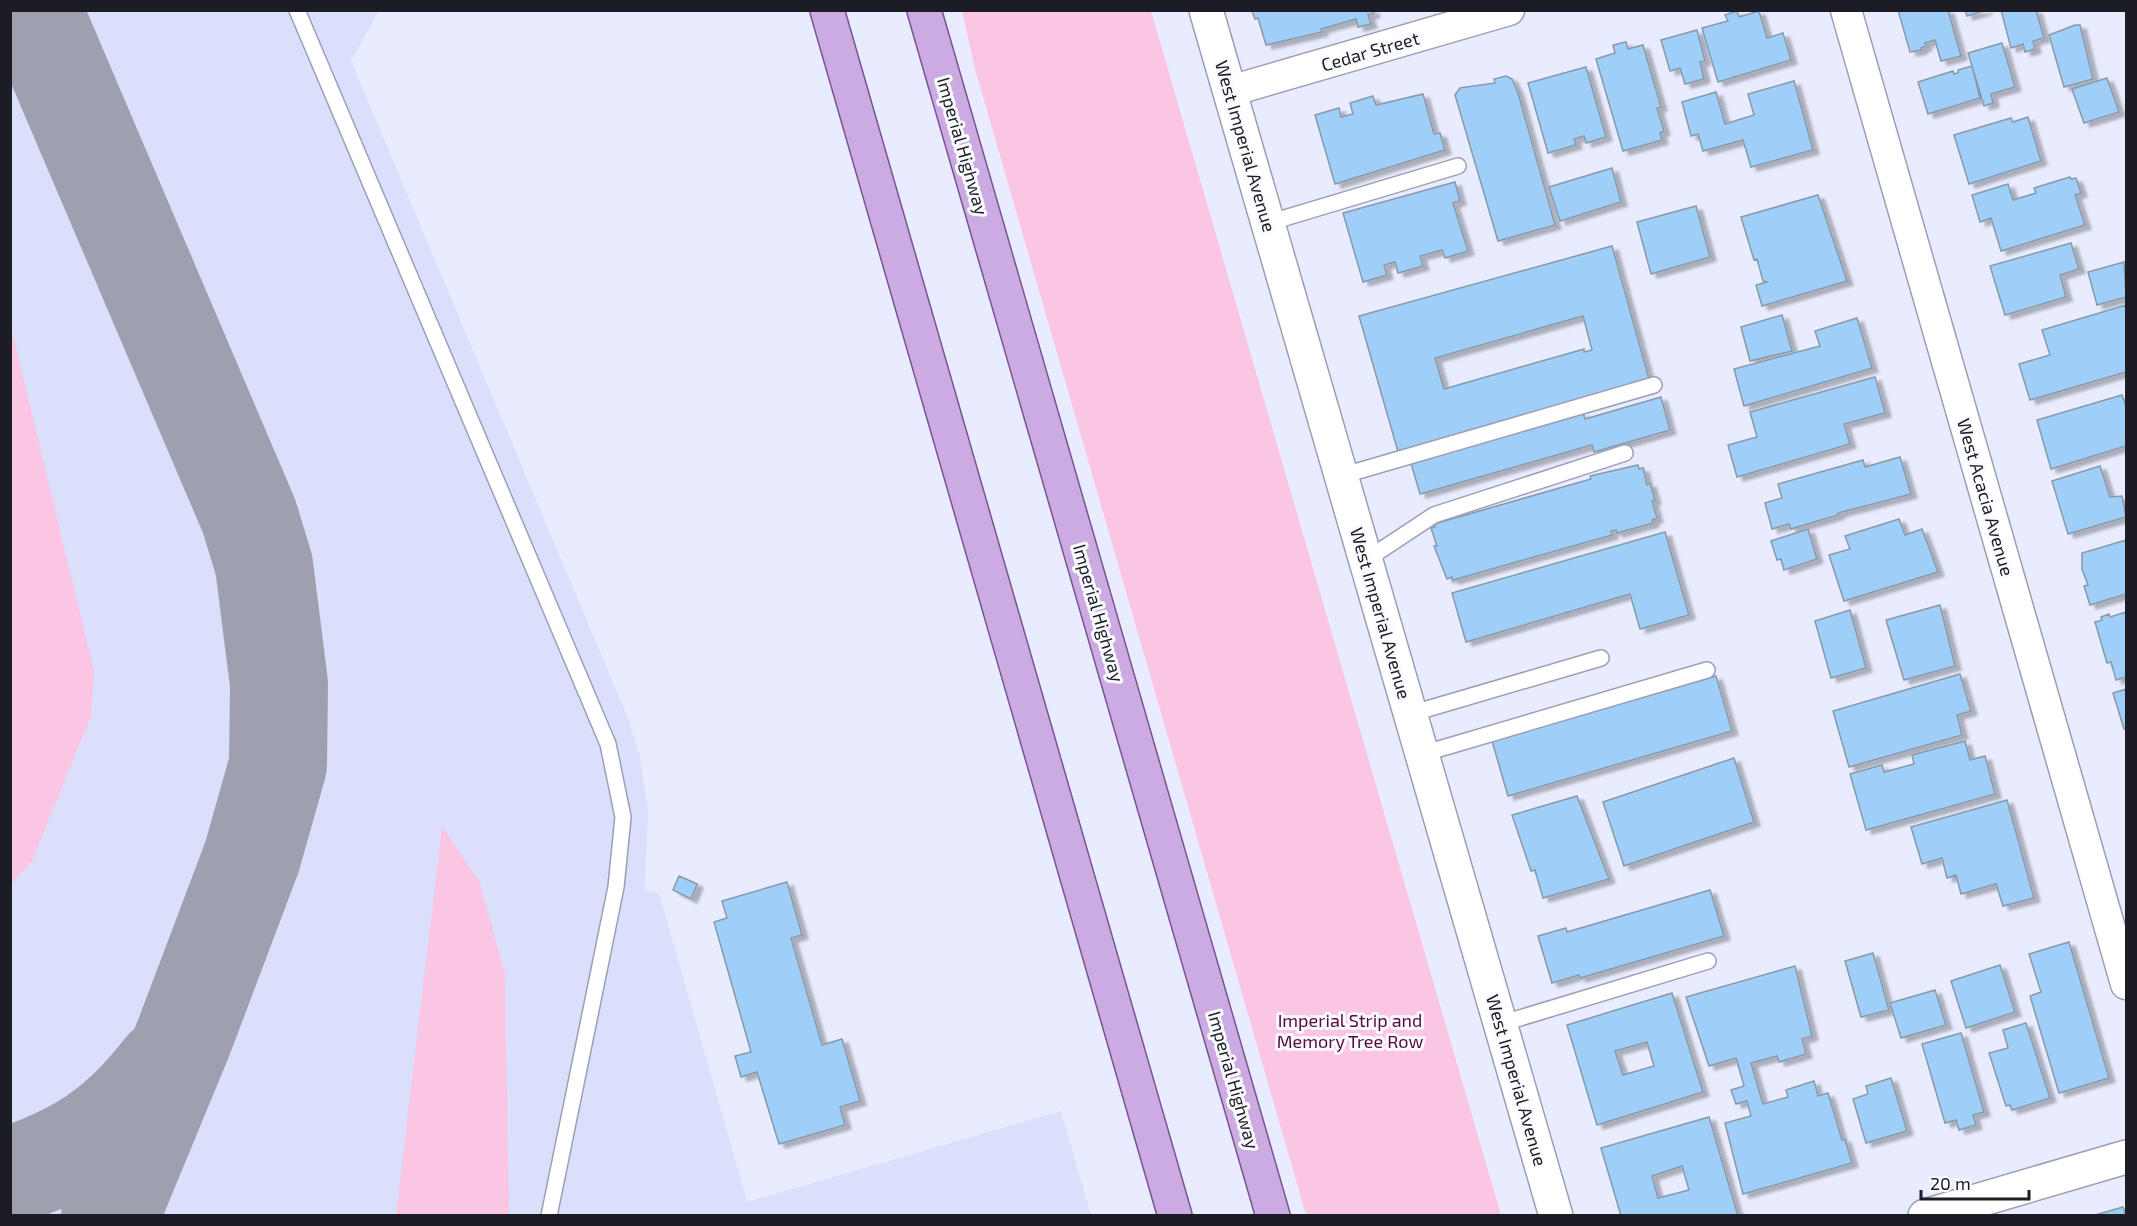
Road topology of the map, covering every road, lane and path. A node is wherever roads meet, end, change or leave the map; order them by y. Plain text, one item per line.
1 (297, 10) edge
2 (827, 10) edge
3 (1206, 10) edge
4 (1509, 10) edge
5 (1846, 10) edge
6 (925, 14) edge
7 (1230, 91) junction
8 (1458, 166) dead end
9 (1268, 224) junction
10 (1654, 385) dead end
11 (1625, 453) dead end
12 (1341, 476) junction
13 (1366, 560) junction
14 (1601, 658) dead end
15 (1707, 670) dead end
16 (1410, 714) junction
17 (1422, 754) junction
18 (1708, 961) dead end
19 (2127, 984) edge
20 (1500, 1024) junction
21 (2127, 1157) edge
22 (549, 1215) edge
23 (1175, 1215) edge
24 (1273, 1215) edge
25 (1556, 1215) edge
26 (1925, 1215) edge

1 - 22 lane
2 - 23 main road
3 - 7 street, West Imperial Avenue
4 - 7 street, Cedar Street
5 - 19 street, West Acacia Avenue
6 - 24 main road, Imperial Highway
7 - 9 street, West Imperial Avenue
8 - 9 lane
9 - 12 street, West Imperial Avenue
10 - 12 lane
11 - 13 lane
12 - 13 street, West Imperial Avenue
13 - 16 street, West Imperial Avenue
14 - 16 lane
15 - 17 lane
16 - 17 street, West Imperial Avenue
17 - 20 street, West Imperial Avenue
18 - 20 lane
20 - 25 street, West Imperial Avenue
21 - 26 street

